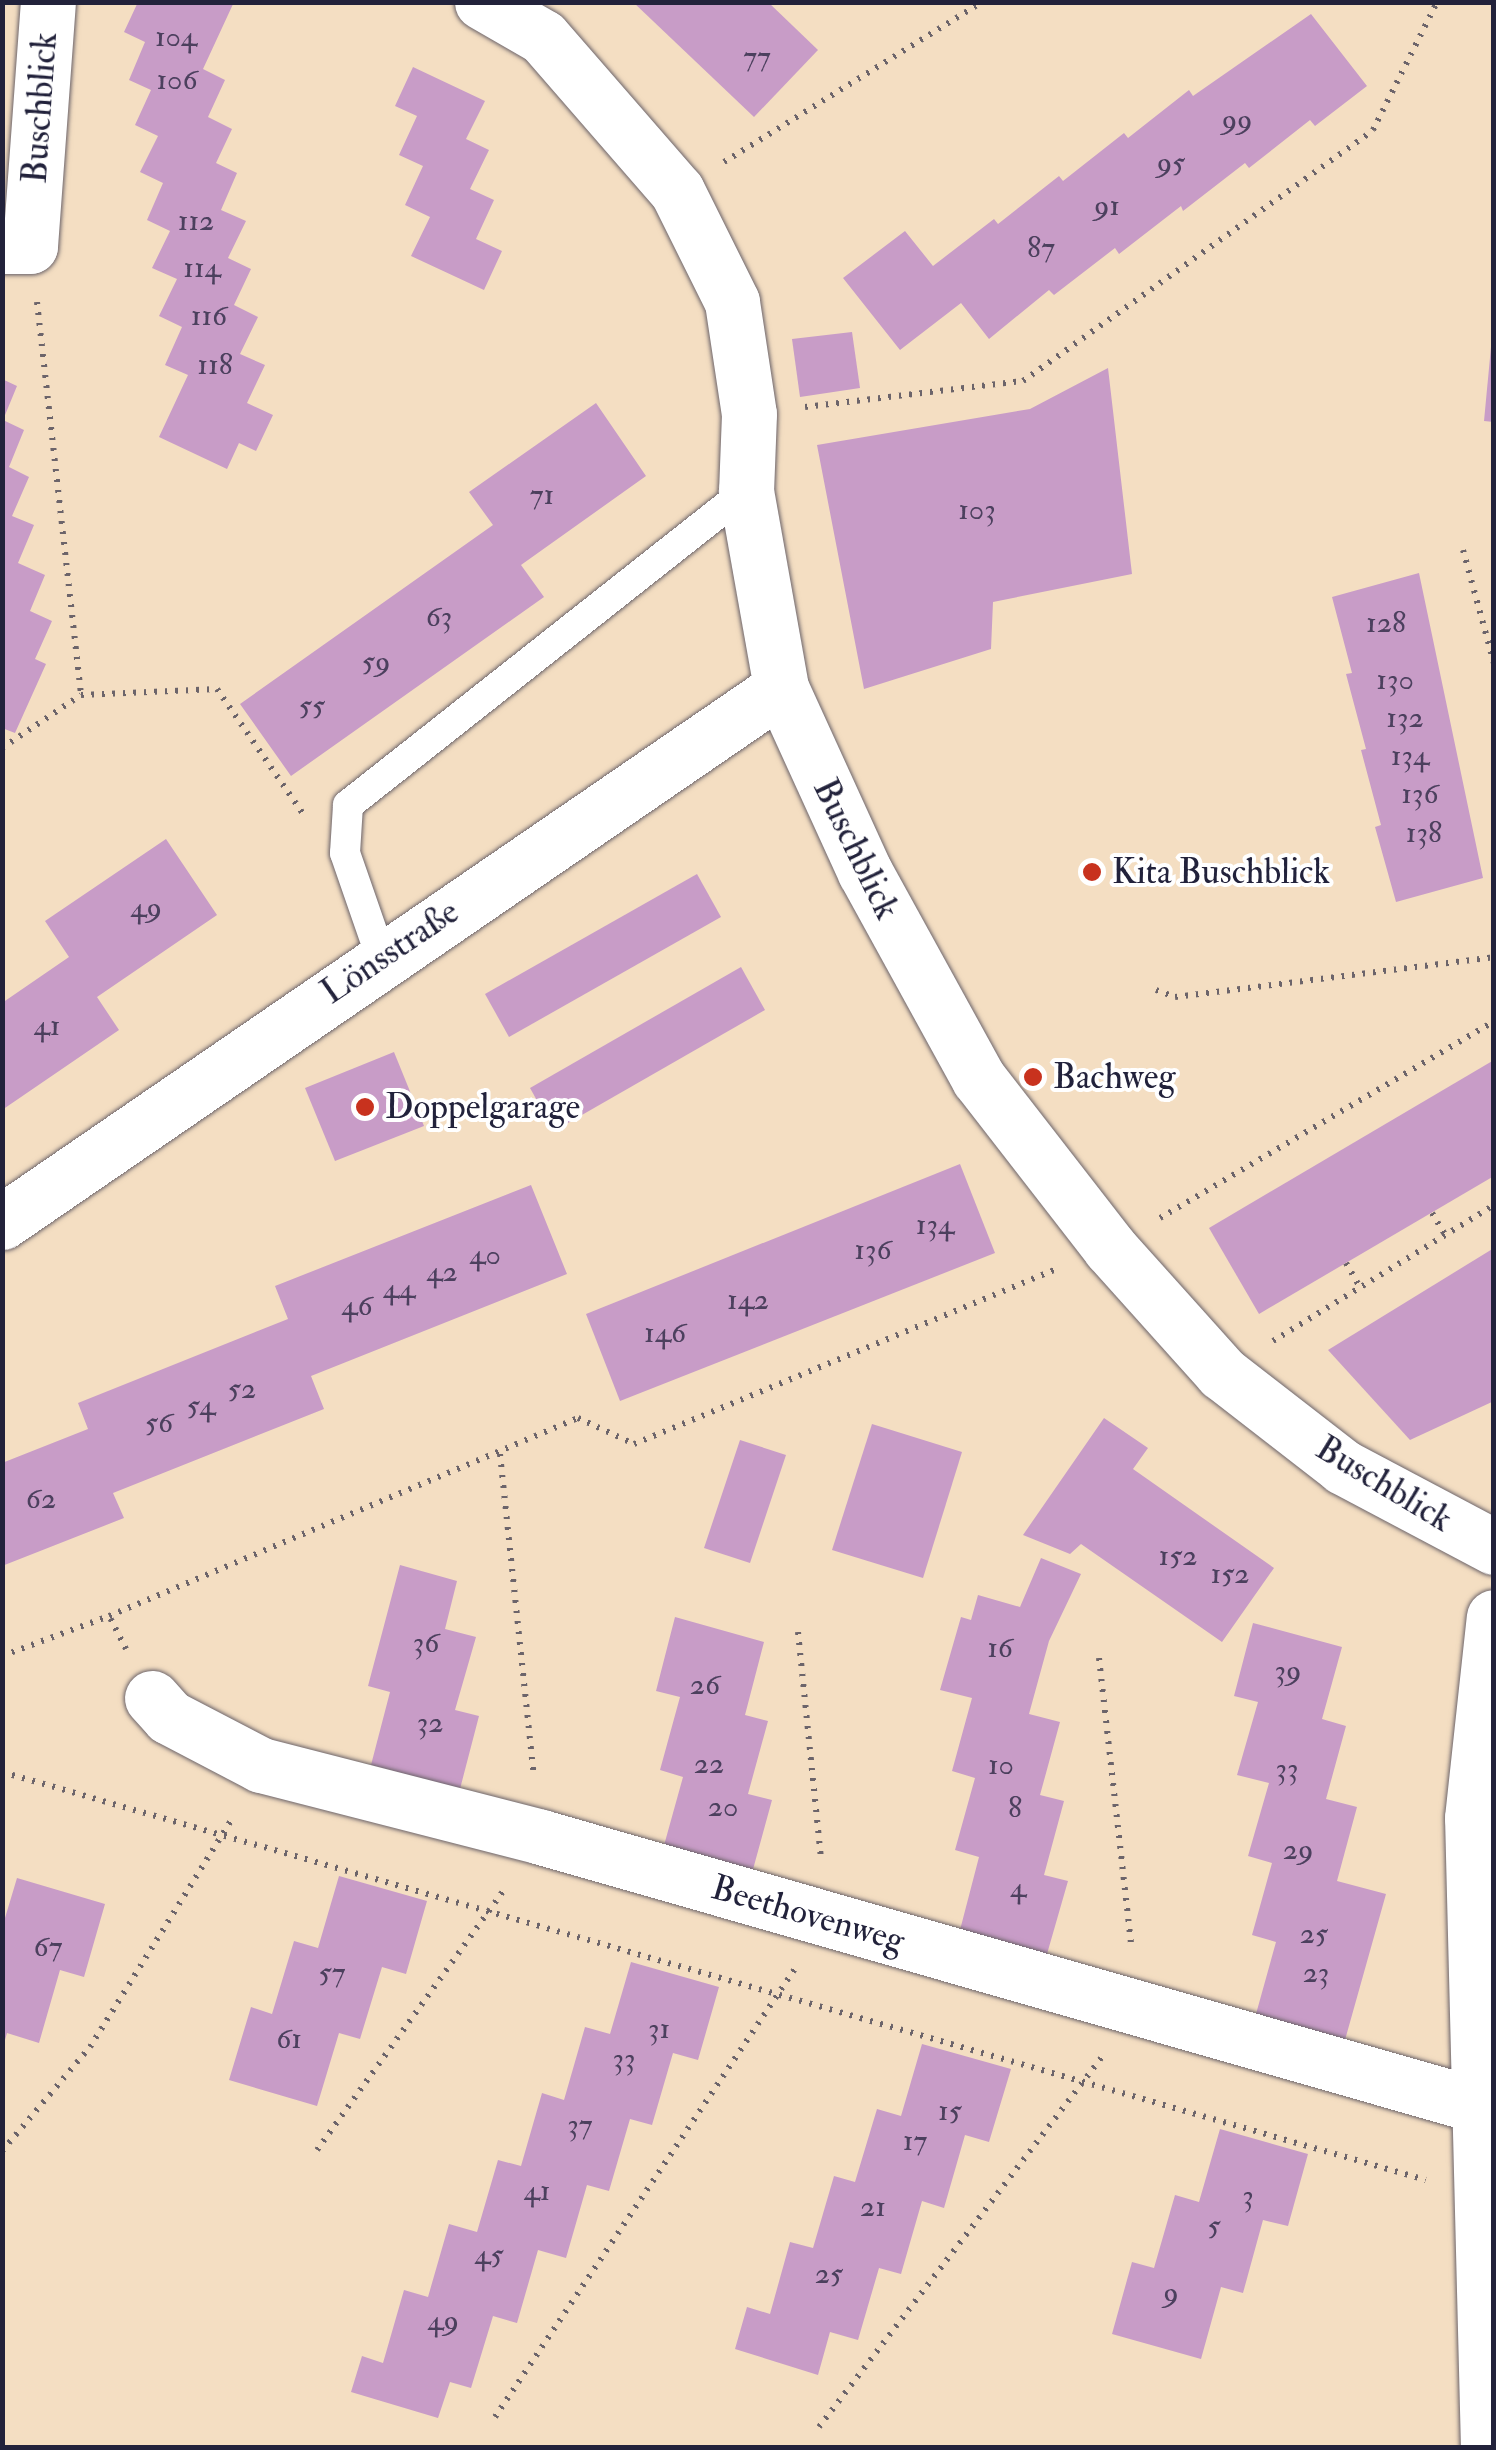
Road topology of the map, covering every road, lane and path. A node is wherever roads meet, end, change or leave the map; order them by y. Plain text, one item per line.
1 (48, 2) edge
2 (482, 2) edge
3 (982, 2) edge
4 (1437, 2) edge
5 (677, 191) junction
6 (16, 246) edge
7 (749, 414) junction
8 (746, 491) junction
9 (1463, 550) dead end
10 (1494, 663) edge
11 (781, 688) junction
12 (81, 694) junction
13 (2, 748) edge
14 (348, 805) junction
15 (382, 957) junction
16 (1494, 958) edge
17 (1156, 990) dead end
18 (1494, 1021) edge
19 (1494, 1205) edge
20 (1432, 1213) dead end
21 (2, 1222) edge
22 (1446, 1235) junction
23 (1110, 1248) junction
24 (1346, 1263) dead end
25 (1360, 1288) junction
26 (1222, 1373) junction
27 (1494, 1547) edge
28 (109, 1616) junction
29 (1494, 1617) edge
30 (798, 1632) dead end
31 (2, 1656) edge
32 (1100, 1658) dead end
33 (152, 1698) joint
34 (261, 1765) junction
35 (2, 1772) edge
36 (223, 1838) junction
37 (827, 1920) junction
38 (779, 1992) junction
39 (1138, 2008) junction
40 (1087, 2078) junction
41 (1476, 2105) junction
42 (2, 2151) edge
43 (1480, 2196) junction
44 (496, 2417) dead end
45 (819, 2427) dead end
46 (1488, 2448) edge

1 - 6 street, Buschblick
2 - 5 street, Buschblick
3 - 5 path
4 - 7 path
5 - 7 street, Buschblick
6 - 12 path
7 - 8 street, Buschblick
8 - 11 street, Buschblick
8 - 14 lane
9 - 10 path
11 - 15 street, Lönsstraße
11 - 23 street, Buschblick
12 - 13 path
12 - 14 path
14 - 15 lane
15 - 21 street, Lönsstraße
16 - 17 path
18 - 23 path
19 - 22 path
20 - 22 path
22 - 25 path
23 - 26 street, Buschblick
23 - 28 path
24 - 25 path
25 - 26 path
26 - 27 street, Buschblick
28 - 31 path
28 - 33 path
29 - 41 street
30 - 37 path
32 - 39 path
33 - 34 street, Beethovenweg
34 - 36 path
34 - 37 street, Beethovenweg
35 - 36 path
36 - 38 path
36 - 42 path
37 - 38 path
37 - 39 street, Beethovenweg
38 - 40 path
38 - 44 path
39 - 40 path
39 - 41 street, Beethovenweg
40 - 43 path
40 - 45 path
41 - 43 street
43 - 46 street

